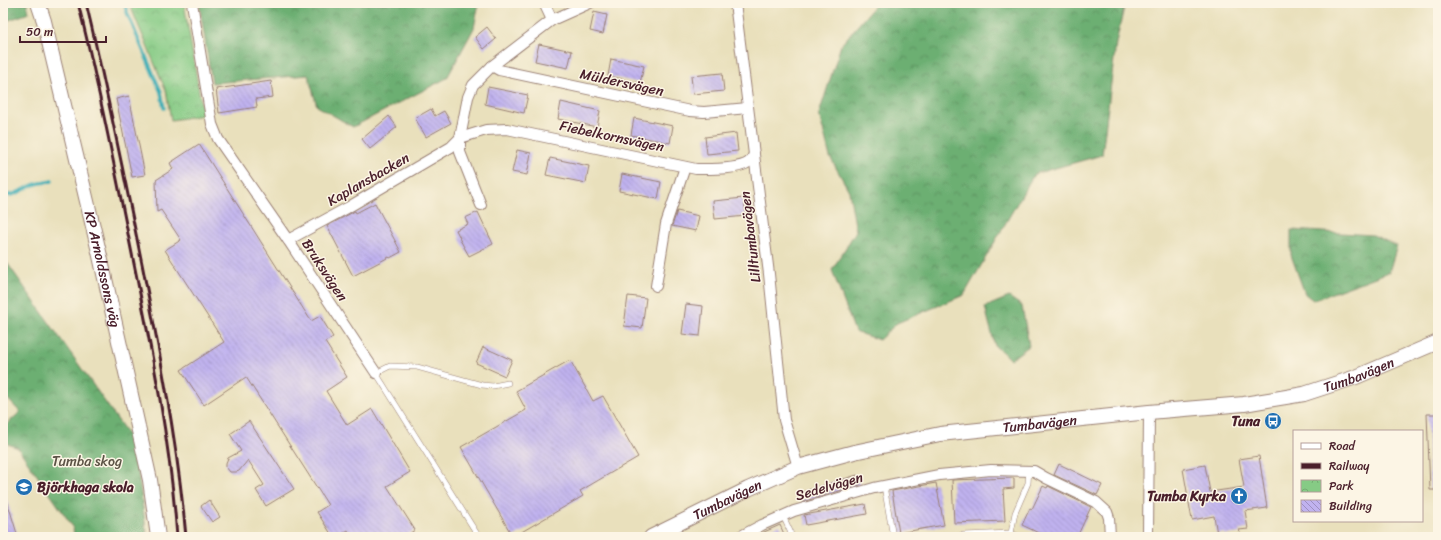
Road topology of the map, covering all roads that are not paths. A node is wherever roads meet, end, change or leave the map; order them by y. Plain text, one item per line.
1 (38, 3) edge
2 (192, 3) edge
3 (544, 3) edge
4 (590, 3) edge
5 (735, 3) edge
6 (552, 20) junction
7 (492, 66) junction
8 (748, 108) junction
9 (460, 138) junction
10 (754, 154) junction
11 (685, 167) junction
12 (481, 205) dead end
13 (288, 240) junction
14 (656, 286) dead end
15 (1438, 342) edge
16 (376, 373) junction
17 (508, 383) dead end
18 (1149, 412) junction
19 (798, 467) junction
20 (1029, 470) junction
21 (884, 486) junction
22 (783, 516) junction
23 (1011, 533) junction
24 (158, 537) edge
25 (478, 537) edge
26 (651, 537) edge
27 (739, 537) edge
28 (791, 537) edge
29 (893, 537) edge
30 (954, 537) edge
31 (1019, 537) edge
32 (1110, 537) edge
33 (1148, 537) edge

1 - 24 main road, KP Arnoldssons väg
2 - 13 street, Bruksvägen
3 - 6 street
4 - 6 street
5 - 8 street, Lilltumbavägen
6 - 7 street
7 - 8 street, Müldersvägen
7 - 9 street
8 - 10 street, Lilltumbavägen
9 - 11 street, Fiebelkornsvägen
9 - 12 street
9 - 13 street, Kaplansbacken
10 - 11 street, Fiebelkornsvägen
10 - 19 street, Lilltumbavägen
11 - 14 street
13 - 16 street, Bruksvägen
15 - 18 main road, Tumbavägen
16 - 17 lane
16 - 25 lane, Bruksvägen
18 - 19 main road, Tumbavägen
18 - 33 street
19 - 26 main road, Tumbavägen
20 - 21 street, Sedelvägen
20 - 23 lane
20 - 32 street
21 - 22 street, Sedelvägen
21 - 29 lane
22 - 27 street, Sedelvägen
22 - 28 lane, Sedelvägen
23 - 30 lane
23 - 31 lane

